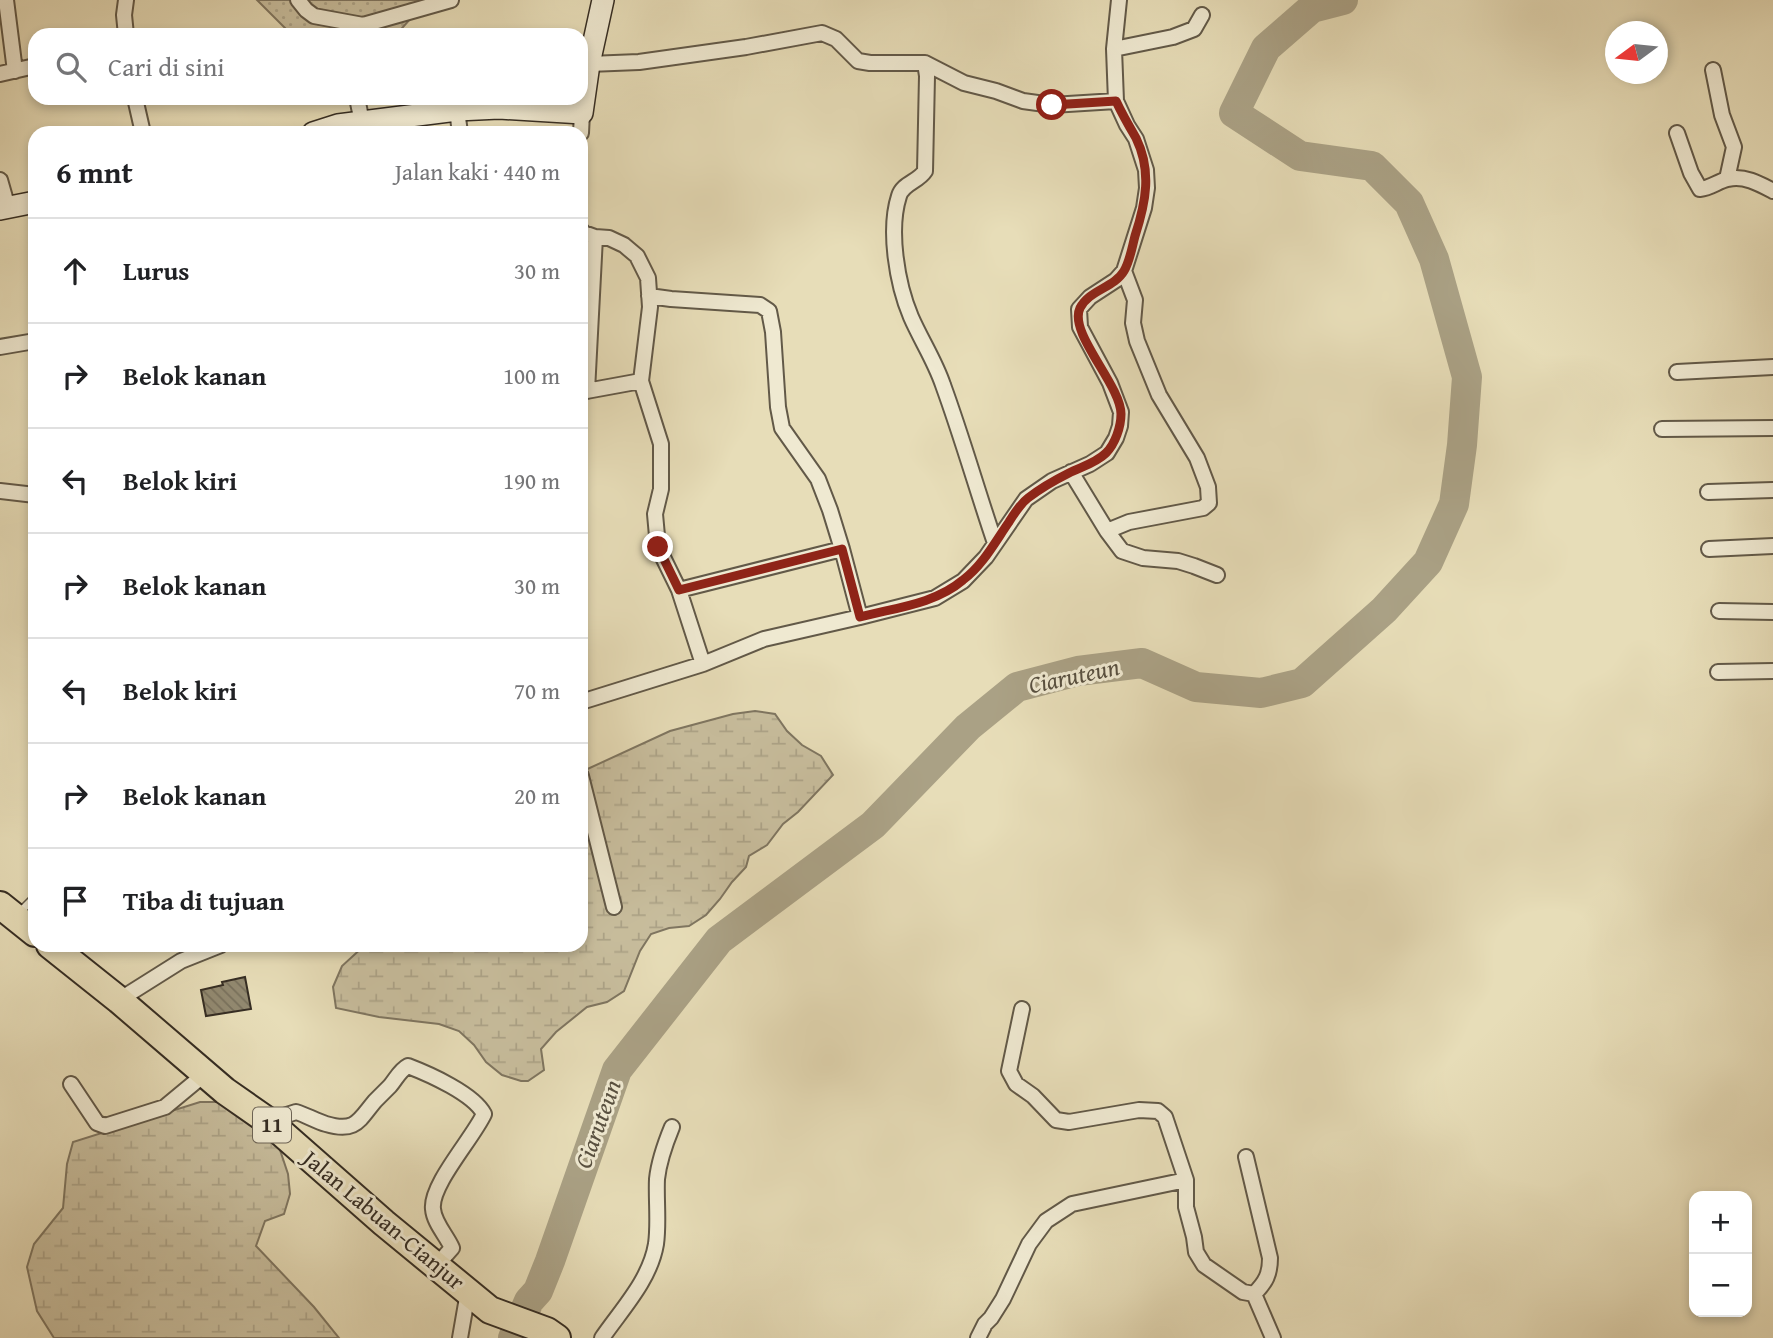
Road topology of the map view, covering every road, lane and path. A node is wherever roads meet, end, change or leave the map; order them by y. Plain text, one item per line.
1 (6, 0) edge
2 (126, 0) edge
3 (298, 0) edge
4 (451, 0) edge
5 (603, 0) edge
6 (1119, 0) edge
7 (1202, 15) dead end
8 (125, 28) edge
9 (344, 28) edge
10 (350, 28) edge
11 (1114, 49) junction
12 (589, 64) junction
13 (925, 64) junction
14 (28, 68) edge
15 (1713, 70) dead end
16 (15, 71) junction
17 (588, 71) edge
18 (0, 74) edge
19 (1116, 101) junction
20 (137, 105) edge
21 (358, 105) edge
22 (583, 105) edge
23 (457, 110) junction
24 (362, 122) junction
25 (581, 123) edge
26 (141, 126) edge
27 (348, 126) edge
28 (459, 126) edge
29 (1677, 133) dead end
30 (1727, 179) junction
31 (0, 180) edge
32 (1773, 191) edge
33 (28, 203) edge
34 (4, 208) edge
35 (588, 234) edge
36 (595, 237) junction
37 (1124, 271) junction
38 (649, 296) junction
39 (588, 336) edge
40 (28, 342) edge
41 (0, 347) edge
42 (1773, 367) edge
43 (1678, 372) dead end
44 (641, 381) junction
45 (588, 391) edge
46 (1773, 428) edge
47 (1662, 429) dead end
48 (1071, 472) junction
49 (1773, 490) edge
50 (0, 491) edge
51 (1709, 492) dead end
52 (28, 494) edge
53 (1107, 531) junction
54 (995, 543) junction
55 (1773, 546) edge
56 (842, 549) junction
57 (1709, 549) dead end
58 (1217, 575) dead end
59 (679, 590) junction
60 (1719, 611) dead end
61 (1773, 612) edge
62 (860, 617) junction
63 (703, 664) junction
64 (1773, 671) edge
65 (1718, 672) dead end
66 (588, 700) edge
67 (588, 804) edge
68 (614, 907) dead end
69 (59, 952) edge
70 (204, 952) edge
71 (119, 1000) junction
72 (1022, 1009) dead end
73 (206, 1073) junction
74 (71, 1084) dead end
75 (268, 1121) junction
76 (672, 1127) dead end
77 (1246, 1157) dead end
78 (1186, 1180) junction
79 (436, 1266) junction
80 (468, 1292) junction
81 (1254, 1294) junction
82 (552, 1335) edge
83 (460, 1338) edge
84 (602, 1338) edge
85 (978, 1338) edge
86 (1273, 1338) edge

1 - 16 street
2 - 8 street
3 - 9 street
4 - 10 street
5 - 12 street
6 - 11 street
7 - 11 street
11 - 19 street
12 - 13 street
12 - 17 street
13 - 19 street
13 - 54 street
14 - 16 street
15 - 30 street
16 - 18 street
19 - 37 street
20 - 26 street
21 - 24 street
22 - 25 street
23 - 24 street
23 - 25 street
23 - 28 street
24 - 27 street
29 - 30 street
30 - 32 street
31 - 34 street
33 - 34 street
35 - 36 street
36 - 38 street
36 - 39 street
37 - 48 street
37 - 53 street
38 - 44 street
38 - 56 street
40 - 41 street
42 - 43 street
44 - 45 street
44 - 59 street
46 - 47 street
48 - 53 street
48 - 54 street
49 - 51 street
50 - 52 street
53 - 58 street
54 - 62 street
55 - 57 street
56 - 59 street
56 - 62 street
59 - 63 street
60 - 61 street
62 - 63 street
63 - 66 street
64 - 65 street
67 - 68 street
69 - 71 highway, Jalan Labuan-Cianjur / 11
70 - 71 street
71 - 73 highway, Jalan Labuan-Cianjur / 11
72 - 78 street
73 - 74 street
73 - 75 highway, Jalan Labuan-Cianjur / 11
75 - 79 highway, Jalan Labuan-Cianjur / 11
75 - 79 street
76 - 84 street
77 - 81 street
78 - 81 street
78 - 85 street
79 - 80 highway, Jalan Labuan-Cianjur / 11
80 - 82 highway, Jalan Labuan-Cianjur / 11
80 - 83 street
81 - 86 street

